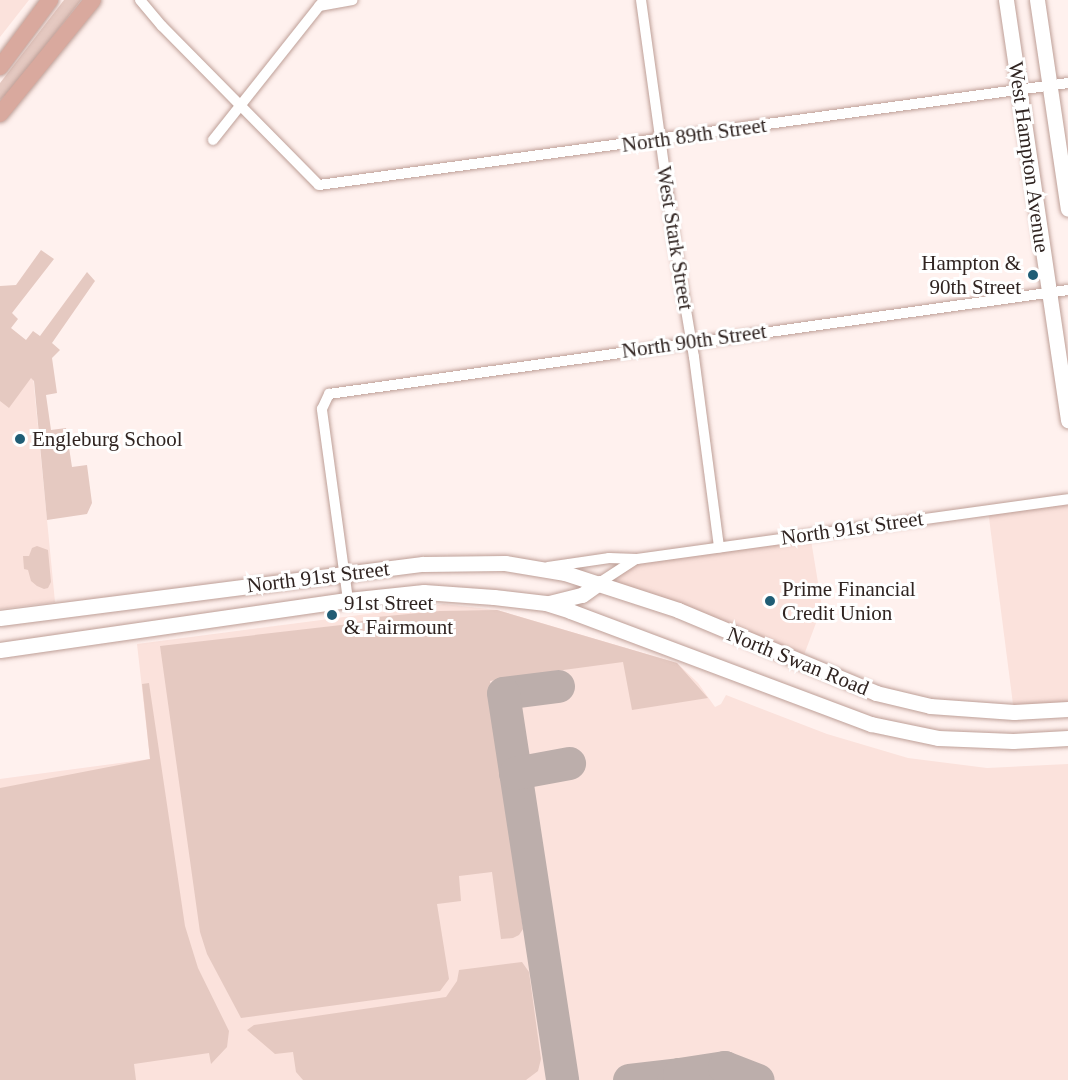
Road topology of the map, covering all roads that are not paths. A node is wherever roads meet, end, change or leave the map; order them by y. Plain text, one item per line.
1 (50, 0) edge
2 (93, 0) edge
3 (140, 0) edge
4 (352, 0) edge
5 (641, 0) edge
6 (1006, 0) edge
7 (1036, 0) edge
8 (322, 3) edge
9 (0, 67) edge
10 (1068, 83) edge
11 (1049, 86) junction
12 (1019, 90) junction
13 (240, 106) junction
14 (0, 114) edge
15 (660, 140) junction
16 (213, 141) dead end
17 (1068, 209) edge
18 (1068, 290) edge
19 (1049, 292) junction
20 (692, 342) junction
21 (1068, 420) edge
22 (1068, 499) edge
23 (719, 547) junction
24 (637, 558) junction
25 (537, 568) junction
26 (344, 574) junction
27 (599, 583) junction
28 (348, 600) junction
29 (546, 603) junction
30 (0, 618) edge
31 (0, 650) edge
32 (1068, 710) edge
33 (1068, 738) edge

1 - 9 main road
2 - 14 main road
3 - 13 street
4 - 8 street
5 - 15 street, West Stark Street
6 - 12 main road, West Hampton Avenue
7 - 11 main road, West Hampton Avenue
8 - 13 street
10 - 11 street, North 89th Street
11 - 12 street, North 89th Street
11 - 17 main road, West Hampton Avenue
12 - 15 street, North 89th Street
12 - 19 main road, West Hampton Avenue
13 - 15 street, North 89th Street
13 - 16 street
15 - 20 street, West Stark Street
18 - 19 street, North 90th Street
19 - 20 street, North 90th Street
19 - 21 main road, West Hampton Avenue
20 - 23 street, West Stark Street
20 - 26 street, North 90th Street
22 - 23 street, North 91st Street
23 - 24 street, North 91st Street
24 - 25 street, North 91st Street
24 - 27 street, North 91st Street
25 - 26 main road, North 91st Street
25 - 27 main road, North Swan Road
26 - 28 street
26 - 30 main road, North 91st Street
27 - 29 main road
27 - 32 main road, North Swan Road
28 - 29 main road, North 91st Street
28 - 31 main road, North 91st Street
29 - 33 main road, North Swan Road

